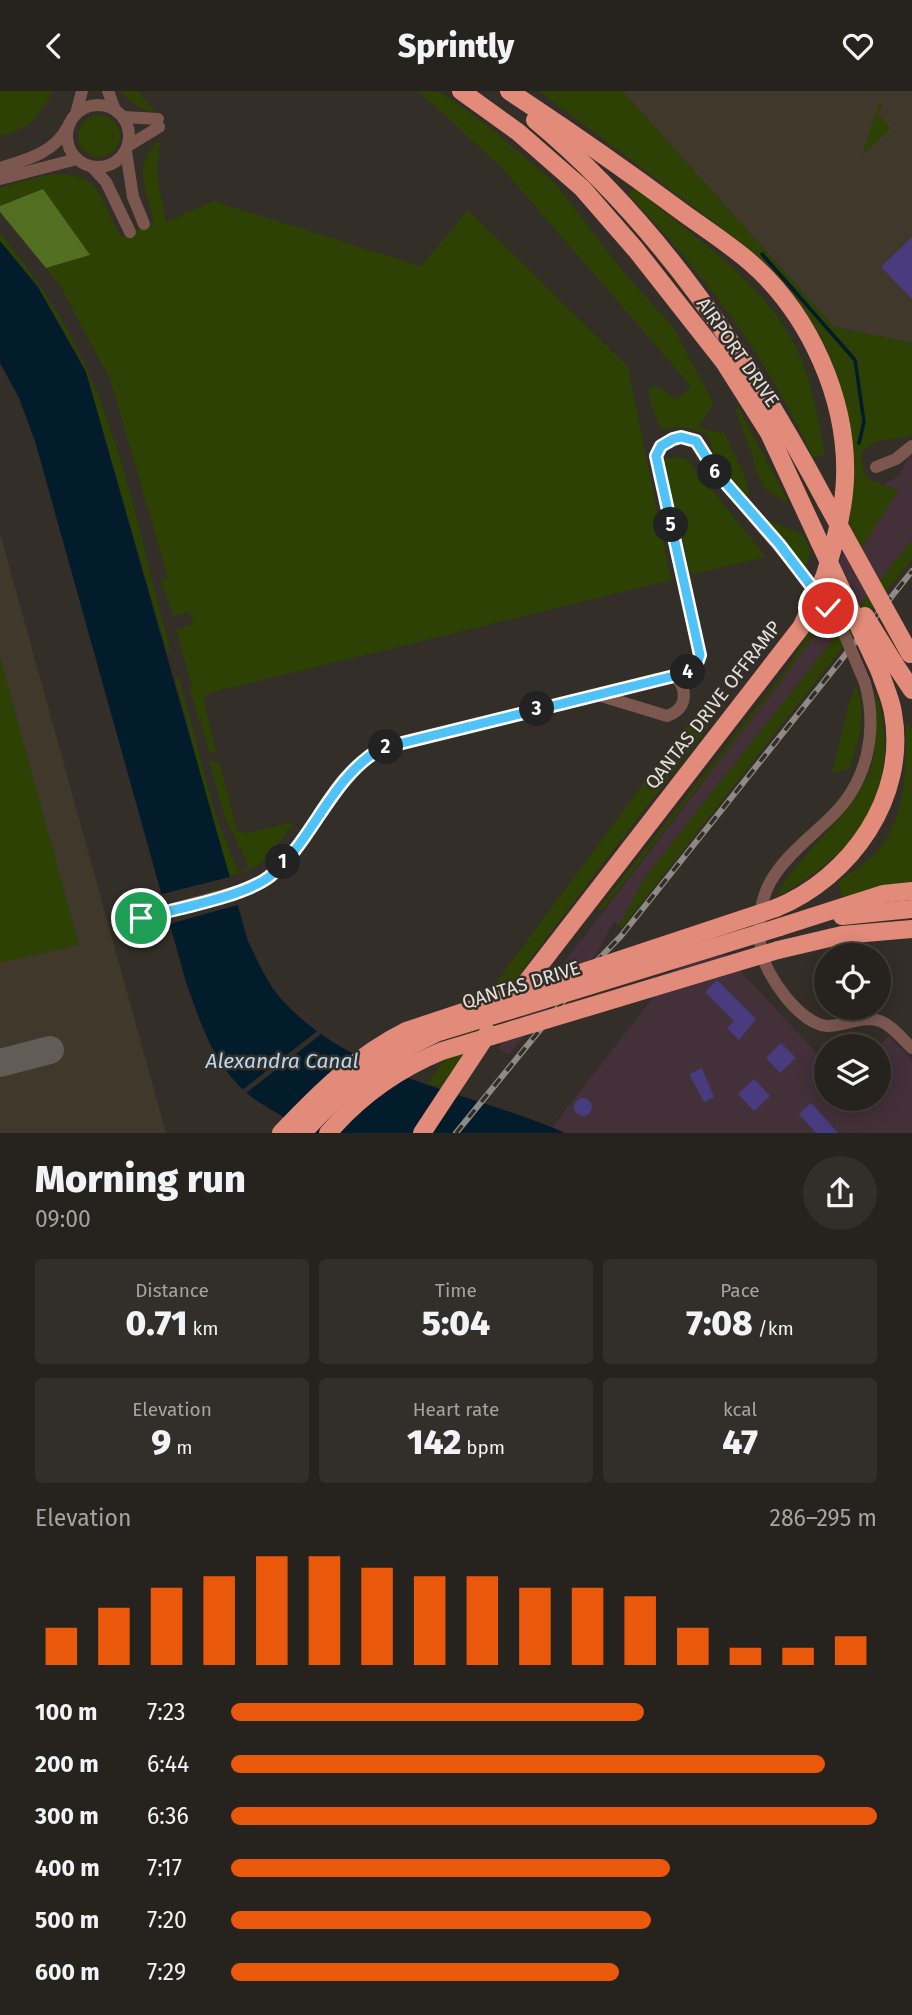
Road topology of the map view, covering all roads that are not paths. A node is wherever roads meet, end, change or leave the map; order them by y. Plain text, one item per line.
1 (82, 91) edge
2 (108, 91) edge
3 (461, 91) edge
4 (500, 91) edge
5 (509, 91) edge
6 (119, 114) junction
7 (73, 118) junction
8 (127, 149) junction
9 (76, 159) junction
10 (92, 167) junction
11 (0, 168) edge
12 (0, 179) edge
13 (144, 224) dead end
14 (130, 232) dead end
15 (912, 446) edge
16 (876, 467) dead end
17 (899, 662) edge
18 (674, 676) junction
19 (912, 689) edge
20 (594, 694) junction
21 (912, 891) edge
22 (912, 909) edge
23 (125, 922) dead end
24 (780, 927) junction
25 (912, 929) edge
26 (912, 939) edge
27 (778, 950) junction
28 (912, 1048) edge
29 (281, 1133) edge
30 (303, 1133) edge
31 (328, 1133) edge
32 (422, 1133) edge

1 - 7 street
2 - 6 street
3 - 17 highway, AIRPORT DRIVE, bridge
4 - 17 highway, AIRPORT DRIVE, bridge
5 - 32 highway, QANTAS DRIVE OFFRAMP
6 - 7 street
6 - 8 street
6 - 8 street
7 - 9 street
7 - 11 street
8 - 10 street
8 - 13 street
9 - 10 street
9 - 12 street
10 - 14 street
15 - 16 street
17 - 19 highway, AIRPORT DRIVE
17 - 29 highway, bridge
18 - 20 street
18 - 20 street
18 - 28 street, bridge
20 - 23 street
21 - 24 highway
22 - 24 highway
24 - 30 highway, QANTAS DRIVE, bridge
25 - 27 highway
26 - 27 highway
27 - 31 highway, QANTAS DRIVE, bridge

